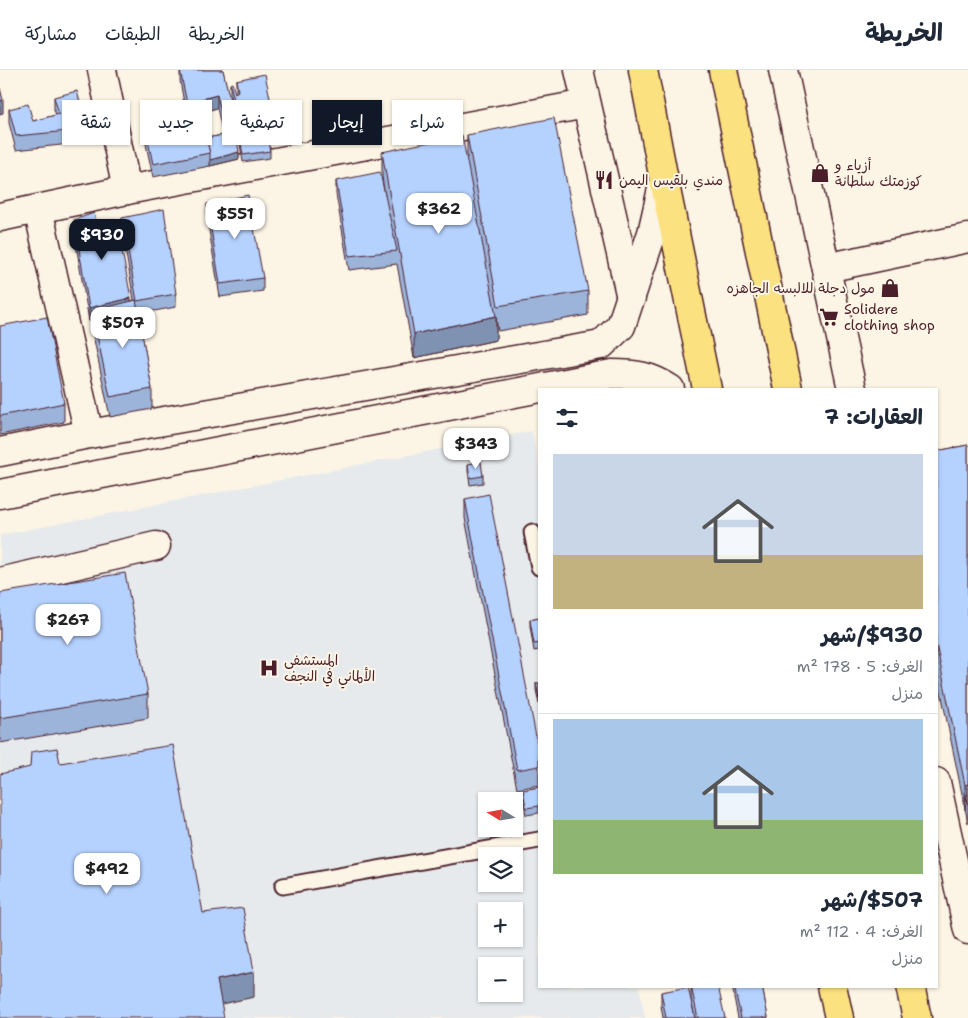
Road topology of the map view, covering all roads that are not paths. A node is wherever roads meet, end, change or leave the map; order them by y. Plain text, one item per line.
1 (102, 70) edge
2 (578, 70) edge
3 (643, 70) edge
4 (723, 70) edge
5 (783, 70) edge
6 (586, 104) junction
7 (664, 180) junction
8 (127, 190) junction
9 (38, 209) junction
10 (0, 217) edge
11 (968, 238) edge
12 (826, 268) junction
13 (631, 298) junction
14 (447, 372) junction
15 (538, 388) edge
16 (539, 388) edge
17 (668, 388) edge
18 (707, 388) edge
19 (788, 388) edge
20 (852, 388) edge
21 (450, 405) junction
22 (89, 434) junction
23 (0, 452) edge
24 (0, 494) edge
25 (532, 532) dead end
26 (156, 546) dead end
27 (538, 562) edge
28 (0, 582) edge
29 (938, 791) edge
30 (538, 840) edge
31 (282, 886) dead end
32 (968, 930) edge
33 (832, 988) edge
34 (910, 988) edge
35 (839, 1018) edge
36 (917, 1018) edge

1 - 8 street
2 - 6 street
3 - 7 main road
4 - 19 main road
5 - 12 street
6 - 8 street
6 - 13 street
7 - 13 street
7 - 18 main road
8 - 9 street
9 - 10 street
9 - 22 street
11 - 12 street
12 - 20 street
13 - 14 street
14 - 21 street
14 - 22 street
15 - 21 street
16 - 17 street
21 - 24 street
22 - 23 street
25 - 27 lane
26 - 28 street
29 - 32 street
30 - 31 lane
33 - 35 main road
34 - 36 main road

